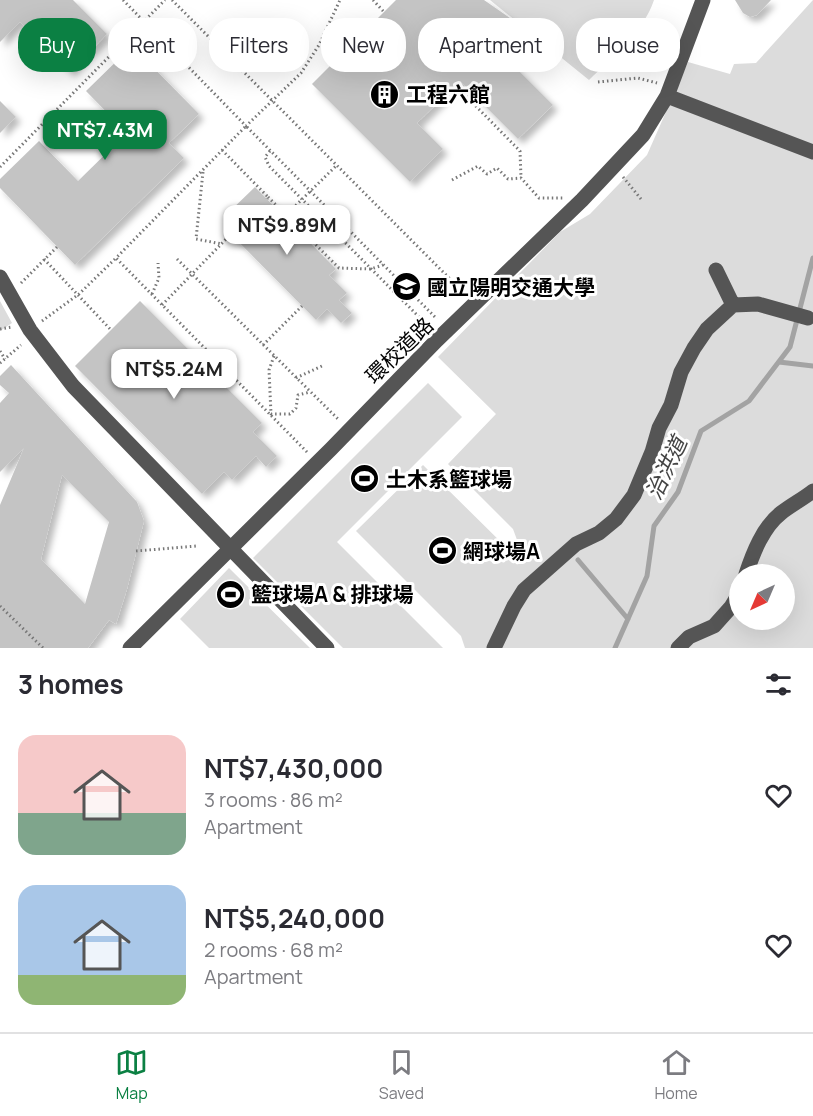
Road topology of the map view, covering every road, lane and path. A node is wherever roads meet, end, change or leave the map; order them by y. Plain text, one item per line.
1 (123, 0) edge
2 (165, 0) edge
3 (172, 0) edge
4 (340, 0) edge
5 (373, 0) edge
6 (704, 0) edge
7 (384, 12) dead end
8 (141, 18) edge
9 (147, 18) edge
10 (108, 58) edge
11 (194, 72) edge
12 (598, 82) dead end
13 (668, 92) junction
14 (463, 93) dead end
15 (273, 102) junction
16 (246, 126) junction
17 (222, 150) junction
18 (270, 151) junction
19 (813, 152) edge
20 (337, 165) junction
21 (614, 166) junction
22 (0, 167) edge
23 (203, 170) junction
24 (521, 178) junction
25 (452, 180) dead end
26 (309, 192) junction
27 (302, 199) junction
28 (641, 199) dead end
29 (579, 203) junction
30 (286, 215) junction
31 (231, 234) dead end
32 (222, 244) junction
33 (57, 247) dead end
34 (116, 258) junction
35 (44, 259) junction
36 (177, 259) dead end
37 (158, 263) dead end
38 (383, 265) junction
39 (371, 269) junction
40 (34, 270) dead end
41 (716, 270) dead end
42 (192, 274) junction
43 (0, 277) edge
44 (79, 294) junction
45 (152, 294) junction
46 (475, 304) junction
47 (162, 305) junction
48 (733, 305) junction
49 (302, 306) dead end
50 (808, 318) dead end
51 (0, 329) edge
52 (111, 330) dead end
53 (24, 332) junction
54 (444, 334) junction
55 (263, 345) junction
56 (0, 351) edge
57 (274, 355) junction
58 (5, 359) junction
59 (0, 363) edge
60 (324, 366) dead end
61 (296, 378) junction
62 (310, 392) junction
63 (271, 414) junction
64 (349, 430) junction
65 (317, 462) junction
66 (813, 491) edge
67 (196, 546) dead end
68 (230, 548) junction
69 (136, 551) dead end
70 (750, 564) edge
71 (0, 606) edge
72 (729, 608) edge
73 (43, 648) edge
74 (130, 648) edge
75 (327, 648) edge
76 (494, 648) edge
77 (678, 648) edge

1 - 8 path
2 - 9 path
3 - 15 path
4 - 15 path
5 - 7 path
6 - 13 lane, 環校道路
10 - 22 path
11 - 16 path
12 - 13 path
13 - 19 lane
13 - 21 lane, 環校道路
14 - 24 path
15 - 16 path
15 - 20 path
16 - 17 path
16 - 18 path
17 - 23 path
17 - 30 path
18 - 26 path
18 - 27 path
20 - 26 path
20 - 46 path
21 - 28 path
21 - 29 lane, 環校道路
23 - 32 path
23 - 34 path
24 - 25 path
24 - 29 path
26 - 27 path
26 - 38 path
27 - 30 path
27 - 39 path
29 - 46 lane, 環校道路
30 - 39 path
31 - 32 path
32 - 42 path
33 - 35 path
34 - 44 path
34 - 45 path
35 - 40 path
35 - 44 path
36 - 42 path
37 - 45 path
38 - 39 path
38 - 54 path
39 - 54 path
41 - 48 lane
42 - 47 path
42 - 55 path
43 - 53 lane
44 - 52 path
44 - 53 path
45 - 47 path
46 - 54 lane, 環校道路
47 - 63 path
48 - 50 lane
48 - 76 lane
49 - 55 path
51 - 53 path
53 - 58 path
53 - 68 lane
54 - 64 lane, 環校道路
55 - 57 path
56 - 58 path
57 - 61 path
57 - 63 path
58 - 59 path
60 - 61 path
61 - 62 path
62 - 63 path
62 - 64 path
63 - 65 path
64 - 65 lane, 環校道路
65 - 68 lane, 環校道路
66 - 70 lane
67 - 69 path
68 - 74 lane, 環校道路
68 - 75 lane
71 - 73 path
72 - 77 lane

